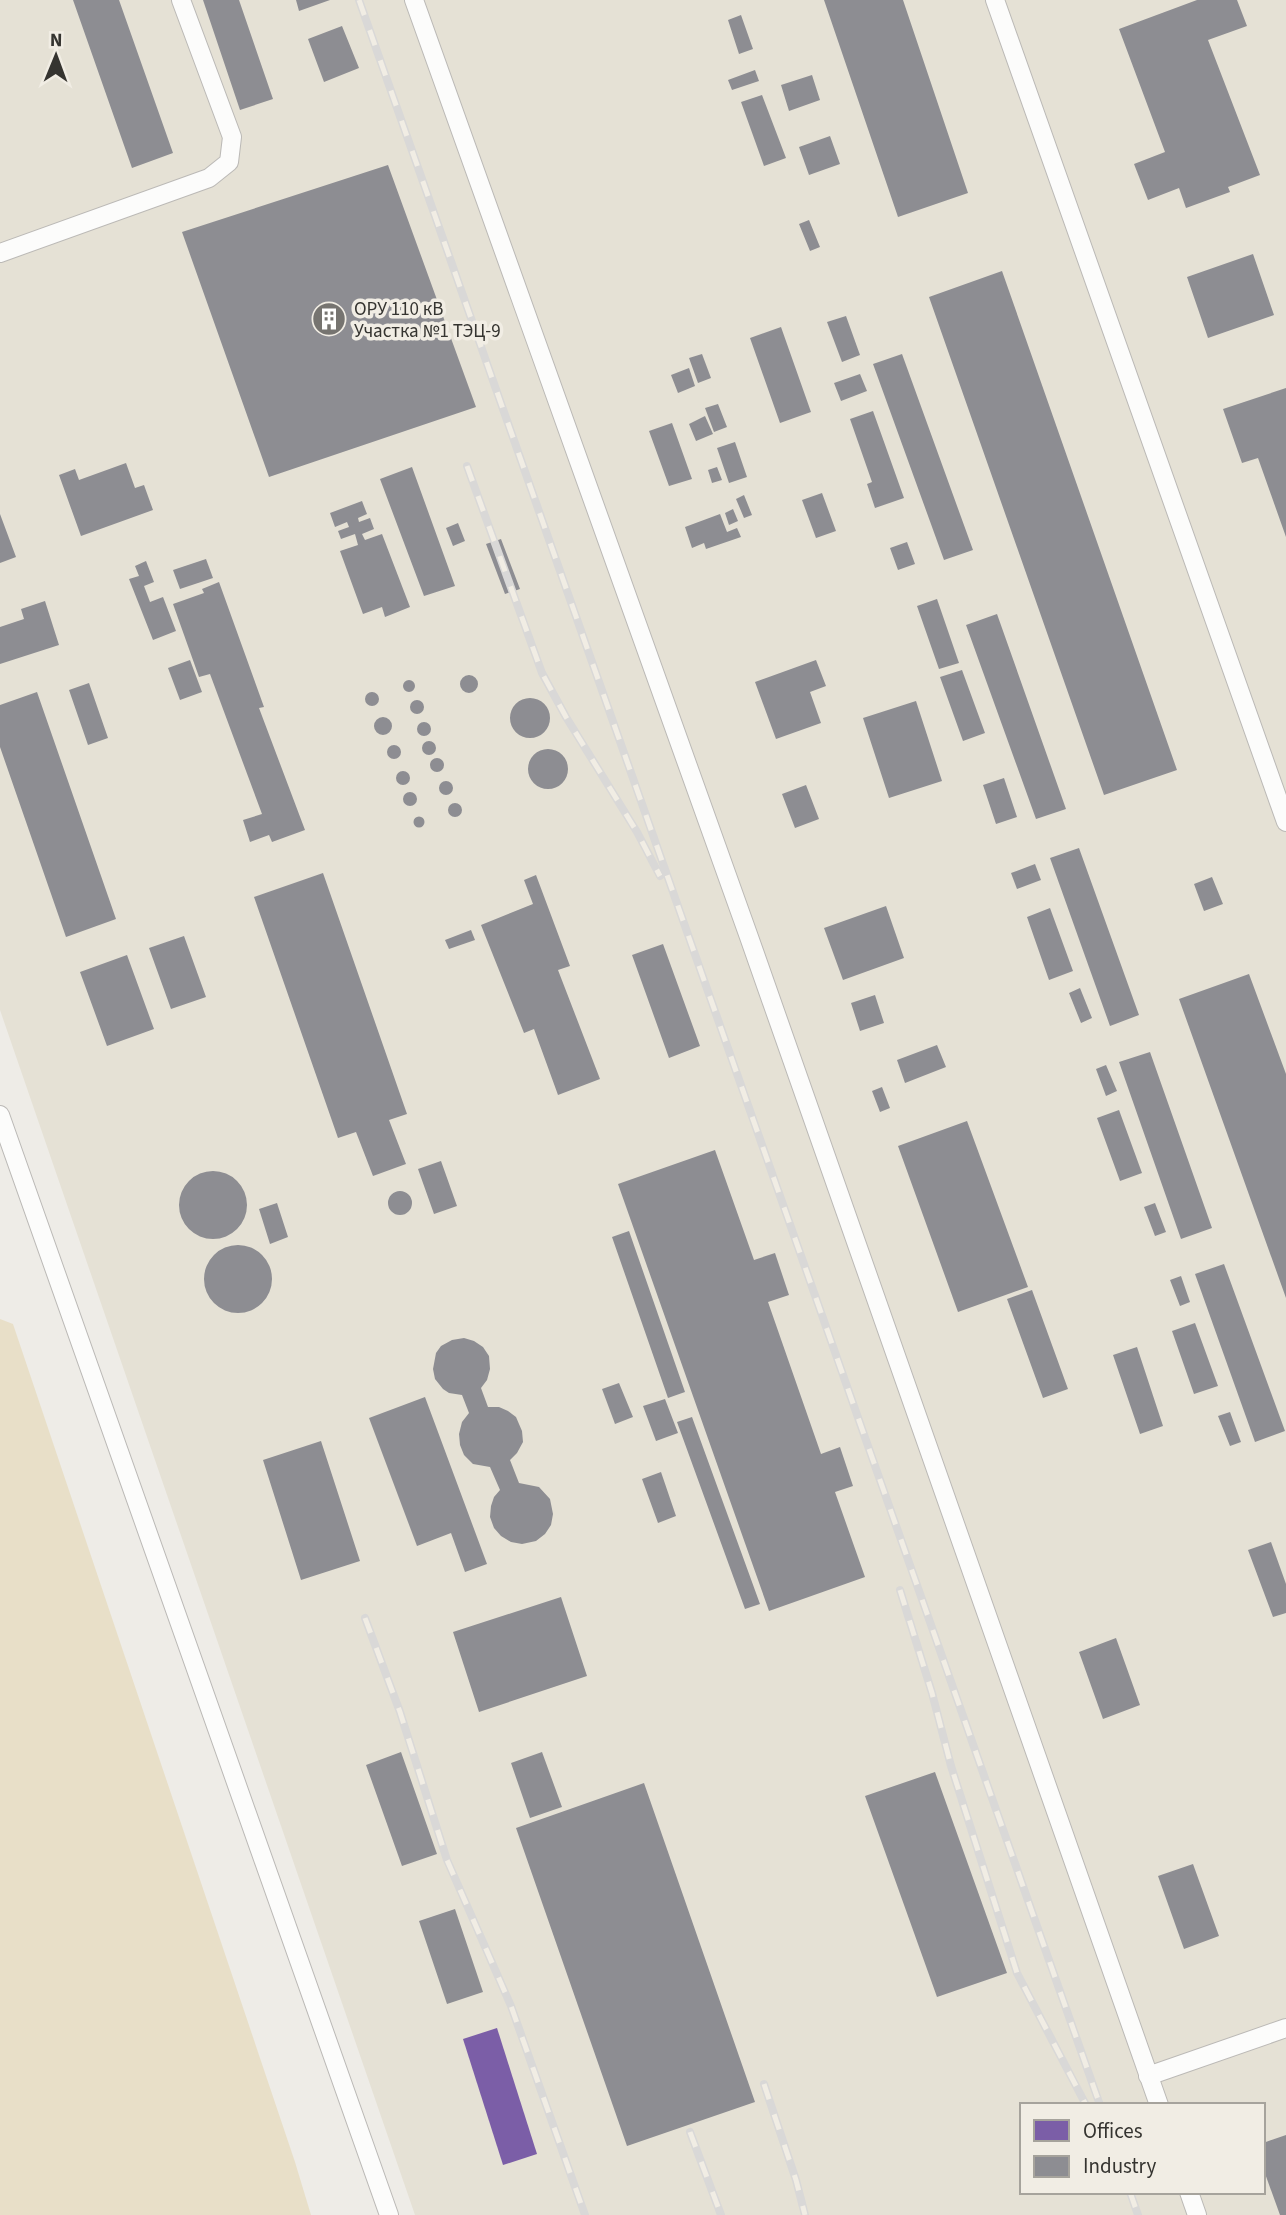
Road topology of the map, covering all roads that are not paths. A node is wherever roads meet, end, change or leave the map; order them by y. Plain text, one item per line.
1 (181, 0) edge
2 (414, 0) edge
3 (995, 0) edge
4 (0, 253) edge
5 (1286, 822) edge
6 (0, 1115) edge
7 (1286, 2028) edge
8 (1149, 2076) junction
9 (1158, 2103) edge
10 (1190, 2194) edge
11 (388, 2215) edge
12 (1197, 2215) edge

1 - 4 street
2 - 8 street
3 - 5 street
6 - 11 street
7 - 8 street
8 - 9 street
10 - 12 street

